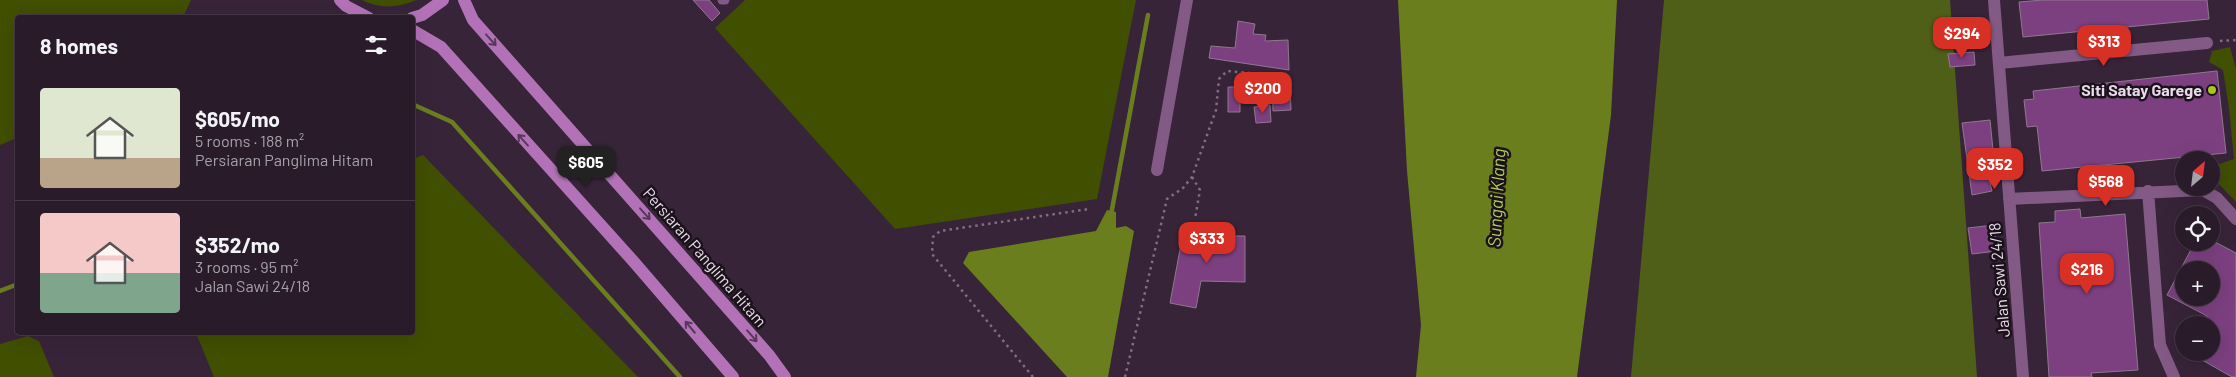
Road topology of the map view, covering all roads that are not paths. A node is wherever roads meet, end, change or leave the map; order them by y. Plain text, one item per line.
1 (340, 0) edge
2 (443, 0) edge
3 (464, 0) edge
4 (1187, 0) edge
5 (1994, 0) edge
6 (363, 15) edge
7 (415, 17) edge
8 (415, 32) edge
9 (2207, 43) dead end
10 (1999, 63) junction
11 (1157, 170) dead end
12 (2148, 191) junction
13 (2009, 199) junction
14 (2236, 219) edge
15 (732, 377) edge
16 (785, 377) edge
17 (2023, 377) edge
18 (2174, 377) edge

1 - 6 main road
2 - 7 main road
3 -> 16 main road, Persiaran Panglima Hitam
4 - 11 street
5 - 10 street, Jalan Sawi 24/18
15 -> 8 main road
9 - 10 street
10 - 13 street, Jalan Sawi 24/18
12 - 13 street
12 - 14 street
12 - 18 street
13 - 17 street, Jalan Sawi 24/18

